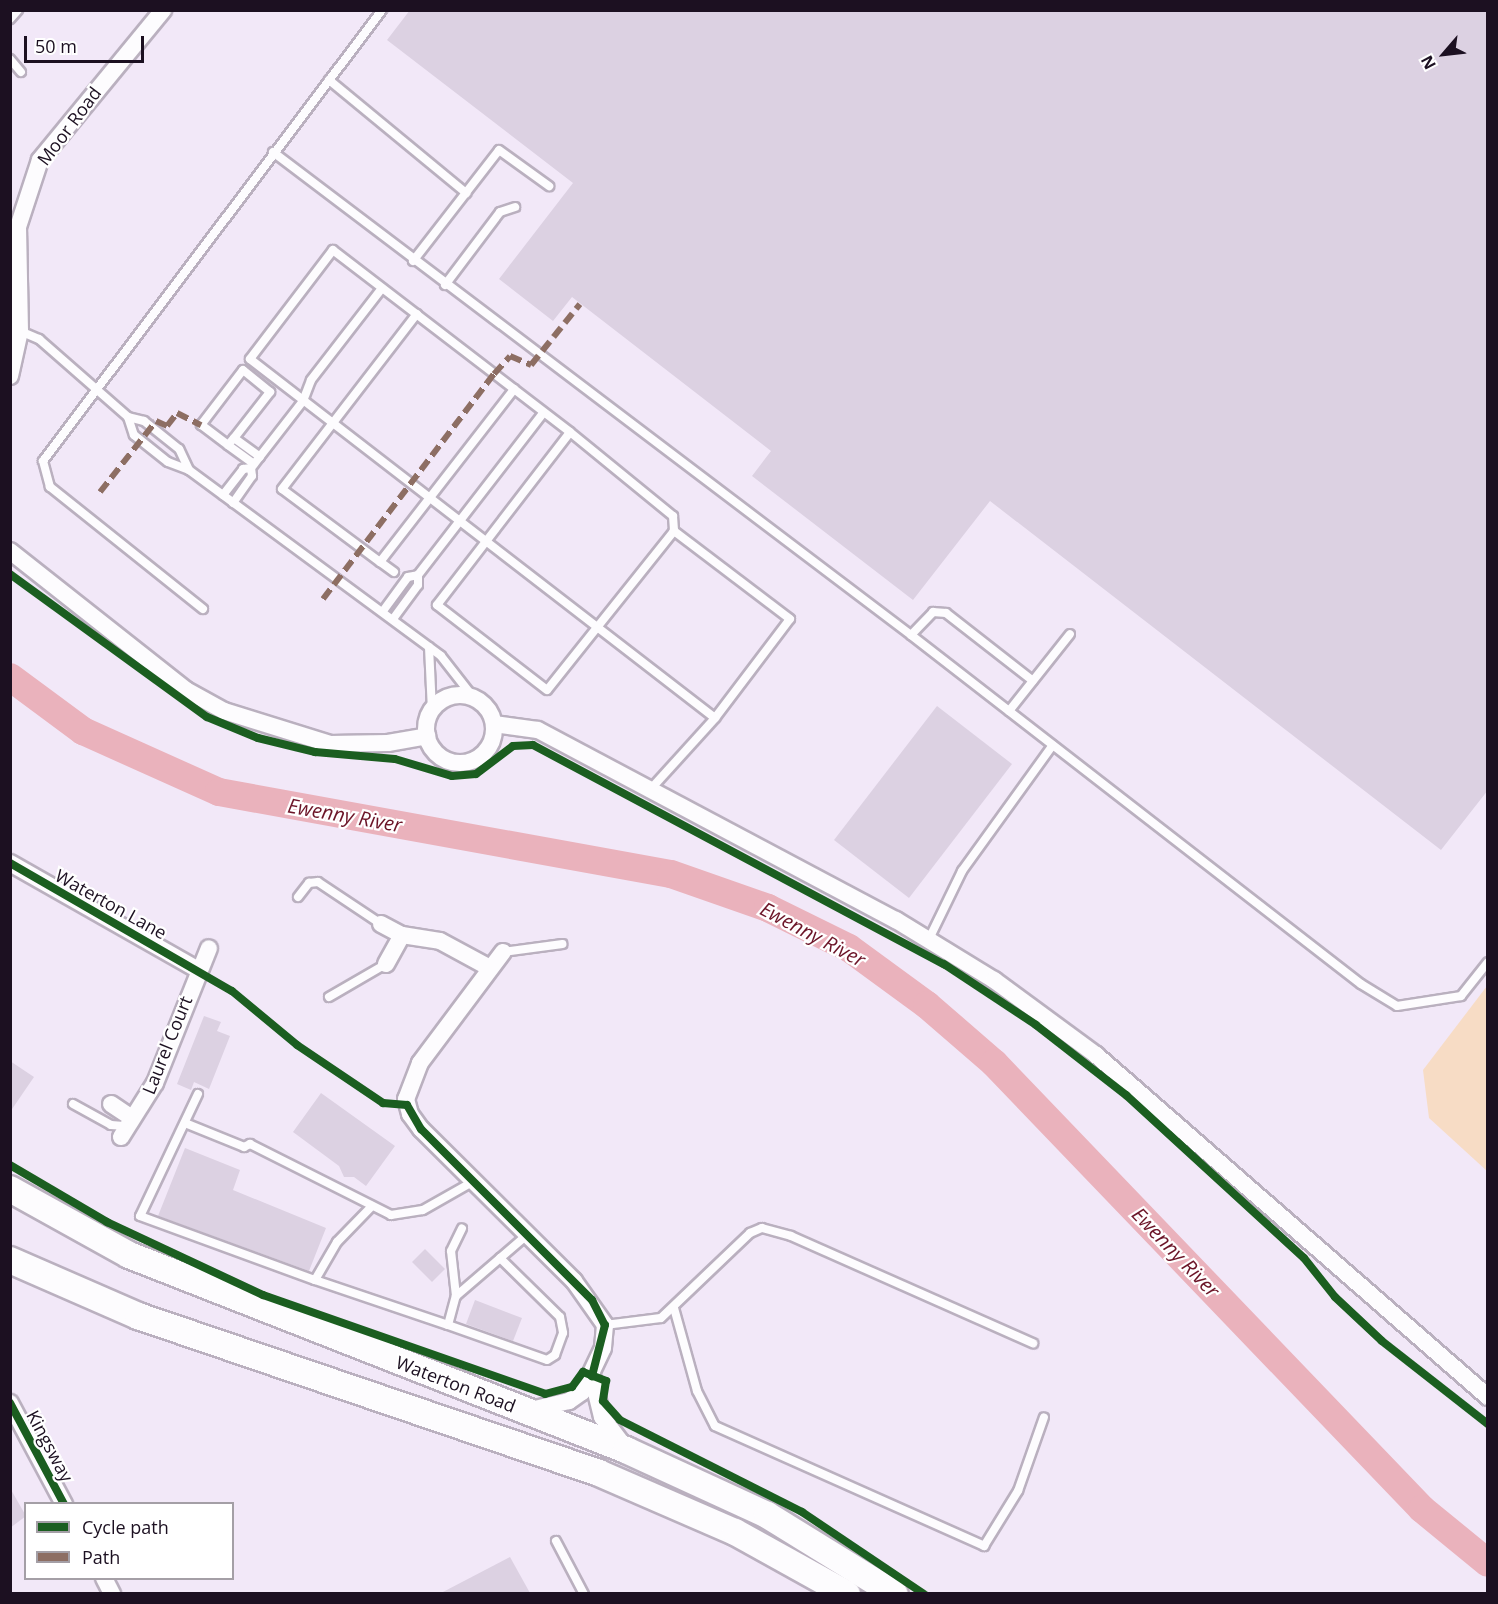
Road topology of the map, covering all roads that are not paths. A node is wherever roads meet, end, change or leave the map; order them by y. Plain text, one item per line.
1 (18, 10) edge
2 (163, 10) edge
3 (382, 10) edge
4 (10, 19) edge
5 (10, 59) edge
6 (21, 72) dead end
7 (328, 80) junction
8 (273, 152) junction
9 (549, 186) dead end
10 (466, 192) junction
11 (515, 207) dead end
12 (14, 228) edge
13 (413, 261) junction
14 (445, 285) junction
15 (382, 288) junction
16 (417, 314) junction
17 (20, 332) junction
18 (10, 376) edge
19 (96, 389) junction
20 (514, 389) junction
21 (303, 401) junction
22 (543, 413) junction
23 (128, 417) junction
24 (334, 424) junction
25 (570, 432) junction
26 (231, 441) junction
27 (255, 463) junction
28 (189, 470) junction
29 (223, 495) junction
30 (430, 499) junction
31 (233, 503) junction
32 (458, 522) junction
33 (674, 531) junction
34 (487, 542) junction
35 (10, 551) edge
36 (380, 562) junction
37 (394, 572) dead end
38 (418, 575) junction
39 (203, 609) dead end
40 (383, 611) junction
41 (393, 620) junction
42 (599, 628) junction
43 (1070, 634) dead end
44 (911, 635) junction
45 (429, 647) junction
46 (1033, 681) junction
47 (473, 697) junction
48 (432, 710) junction
49 (1009, 711) junction
50 (715, 718) junction
51 (494, 724) junction
52 (427, 736) junction
53 (1053, 745) junction
54 (648, 792) junction
55 (10, 863) edge
56 (298, 897) dead end
57 (381, 924) joint
58 (402, 935) junction
59 (929, 939) junction
60 (562, 944) dead end
61 (209, 948) dead end
62 (503, 952) joint
63 (1488, 962) edge
64 (386, 964) joint
65 (490, 968) junction
66 (198, 970) junction
67 (329, 997) dead end
68 (198, 1094) dead end
69 (73, 1104) dead end
70 (111, 1104) dead end
71 (184, 1123) junction
72 (127, 1127) junction
73 (474, 1181) junction
74 (10, 1189) edge
75 (372, 1206) junction
76 (462, 1228) dead end
77 (527, 1235) junction
78 (500, 1258) junction
79 (10, 1260) edge
80 (315, 1280) junction
81 (456, 1296) junction
82 (674, 1308) junction
83 (448, 1325) junction
84 (605, 1325) junction
85 (1033, 1343) dead end
86 (592, 1376) junction
87 (1488, 1396) edge
88 (10, 1403) edge
89 (525, 1411) junction
90 (1044, 1417) dead end
91 (626, 1450) junction
92 (63, 1502) edge
93 (556, 1541) dead end
94 (584, 1593) edge
95 (847, 1593) edge
96 (895, 1593) edge

1 - 4 lane
2 - 12 street, Moor Road
3 - 7 lane
5 - 6 lane
7 - 8 lane
7 - 10 lane
8 - 13 lane
8 - 19 lane
9 - 10 lane
10 - 13 lane
11 - 14 lane
12 - 17 street, Moor Road
13 - 14 lane
14 - 44 lane
15 - 16 lane
15 - 21 lane
15 - 21 lane
16 - 20 lane
16 - 24 lane
17 - 18 street, Moor Road
17 - 19 lane
19 - 23 lane
19 - 39 lane
20 - 22 lane
20 - 30 lane
21 - 24 lane
21 - 27 lane
22 - 25 lane
22 - 32 lane
23 - 28 lane
23 - 28 lane
24 - 30 lane
24 - 36 lane
25 - 33 lane
25 - 34 lane
26 - 26 lane
26 - 27 lane
27 - 29 lane
27 - 31 lane
28 - 29 lane
29 - 31 lane
30 - 32 lane
30 - 36 lane
31 - 40 lane
32 - 34 lane
32 - 38 lane
33 - 42 lane
33 - 50 lane
34 - 42 lane
34 - 42 lane
35 - 52 street
36 - 37 lane
38 - 40 lane
38 - 41 lane
40 - 41 lane
41 - 45 lane
42 - 50 lane
43 - 46 lane
44 - 46 lane
44 - 49 lane
45 - 47 lane
45 - 48 lane
46 - 49 lane
47 - 48 street
47 - 51 street
48 - 52 street
49 - 53 lane
50 - 54 lane
51 - 52 street
51 - 54 street
53 - 59 lane
53 - 63 lane
54 - 59 street
55 - 66 street, Waterton Lane
56 - 57 lane
57 - 58 street
58 - 64 street
58 - 65 street
59 - 87 street
60 - 62 lane
61 - 66 street
62 - 65 street
64 - 67 lane
65 - 73 street
66 - 72 street, Laurel Court
68 - 71 lane
69 - 72 lane
70 - 72 street, Laurel Court
71 - 75 lane
71 - 80 lane
73 - 75 lane
73 - 77 street
74 - 89 main road, Waterton Road
75 - 80 lane
76 - 81 lane
77 - 78 lane
77 - 84 street
78 - 81 lane
78 - 83 lane
79 - 95 main road, Waterton Road
80 - 83 lane
81 - 83 lane
82 - 84 lane
82 - 85 lane
82 - 90 lane
84 - 86 street
86 - 89 street
86 - 91 street
88 - 92 street, Kingsway
89 - 91 main road, Waterton Road
91 - 96 main road, Waterton Road
93 - 94 lane

